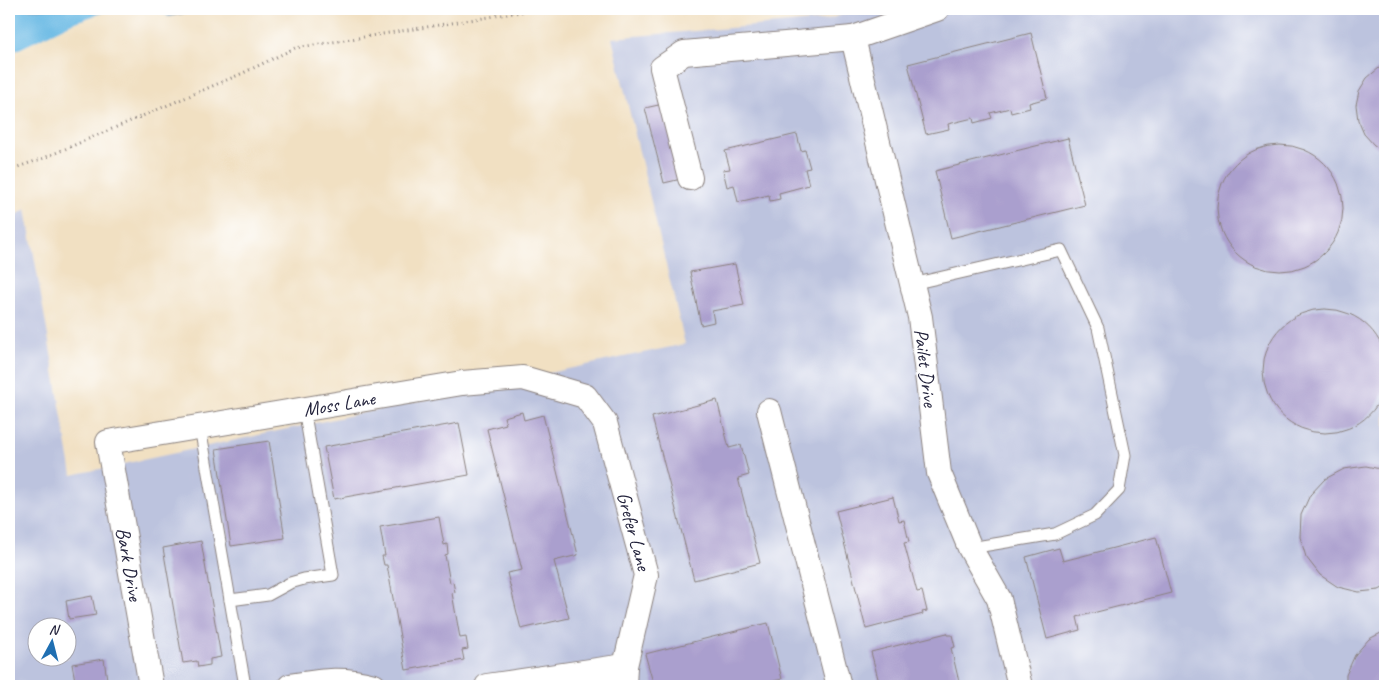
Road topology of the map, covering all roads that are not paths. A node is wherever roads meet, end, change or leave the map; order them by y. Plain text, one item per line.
1 (937, 9) edge
2 (853, 38) junction
3 (690, 178) dead end
4 (912, 284) junction
5 (572, 392) joint
6 (304, 409) junction
7 (769, 411) dead end
8 (200, 427) junction
9 (108, 442) joint
10 (970, 548) junction
11 (230, 600) junction
12 (624, 676) edge
13 (151, 686) edge
14 (245, 686) edge
15 (290, 686) edge
16 (374, 686) edge
17 (487, 686) edge
18 (839, 686) edge
19 (1020, 686) edge

1 - 2 street
2 - 3 street
2 - 4 street, Pailet Drive
4 - 10 street, Pailet Drive
4 - 10 lane
5 - 6 street, Moss Lane
5 - 12 street, Grefer Lane
6 - 8 street, Moss Lane
6 - 11 lane
7 - 18 street
8 - 9 street, Moss Lane
8 - 11 lane
9 - 13 street, Bark Drive
10 - 19 street, Pailet Drive
11 - 14 lane
12 - 17 street
15 - 16 street

